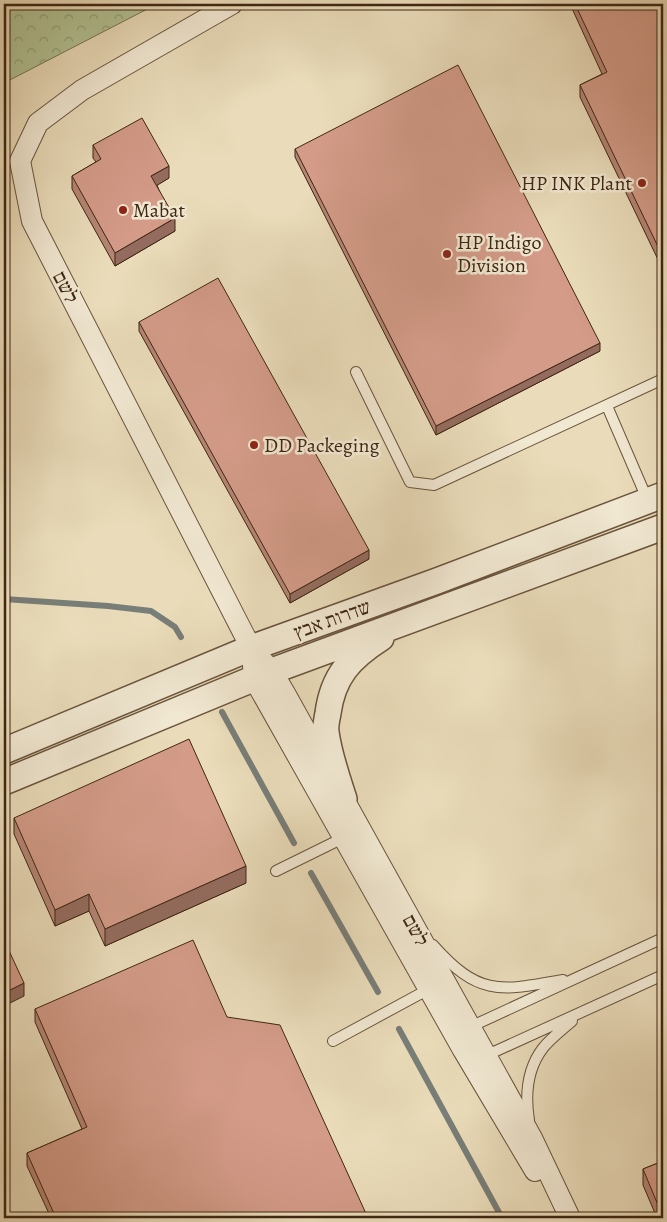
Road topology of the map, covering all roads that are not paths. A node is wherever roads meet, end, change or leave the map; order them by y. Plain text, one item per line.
1 (232, 4) edge
2 (356, 372) dead end
3 (663, 379) edge
4 (607, 406) junction
5 (655, 498) edge
6 (663, 528) edge
7 (410, 620) junction
8 (251, 648) junction
9 (263, 675) junction
10 (4, 751) edge
11 (4, 782) edge
12 (344, 799) junction
13 (343, 838) junction
14 (276, 871) dead end
15 (408, 916) junction
16 (663, 938) edge
17 (663, 975) edge
18 (579, 977) junction
19 (429, 990) junction
20 (579, 1014) junction
21 (470, 1027) junction
22 (333, 1041) dead end
23 (463, 1050) junction
24 (486, 1057) junction
25 (532, 1138) junction
26 (563, 1218) edge
27 (570, 1218) edge

1 - 8 street, לשם
2 - 4 lane
3 - 4 lane
4 - 5 lane
5 - 8 street, שדרות אבץ
6 - 7 street, שדרות אבץ
7 - 9 street, שדרות אבץ
7 - 12 street
8 - 9 street, לשם
8 - 10 street, שדרות אבץ
9 - 11 street, שדרות אבץ
9 - 12 street, לשם
9 - 13 street, לשם
12 - 15 street, לשם
13 - 14 lane
13 - 19 street, לשם
15 - 18 lane
15 - 21 street, לשם
16 - 18 lane
17 - 20 lane
18 - 21 lane
19 - 22 lane
19 - 23 street, לשם
20 - 24 lane
20 - 25 lane
21 - 23 lane
21 - 24 street, לשם
23 - 24 lane
23 - 26 street, לשם
24 - 25 street, לשם
25 - 27 street, לשם

